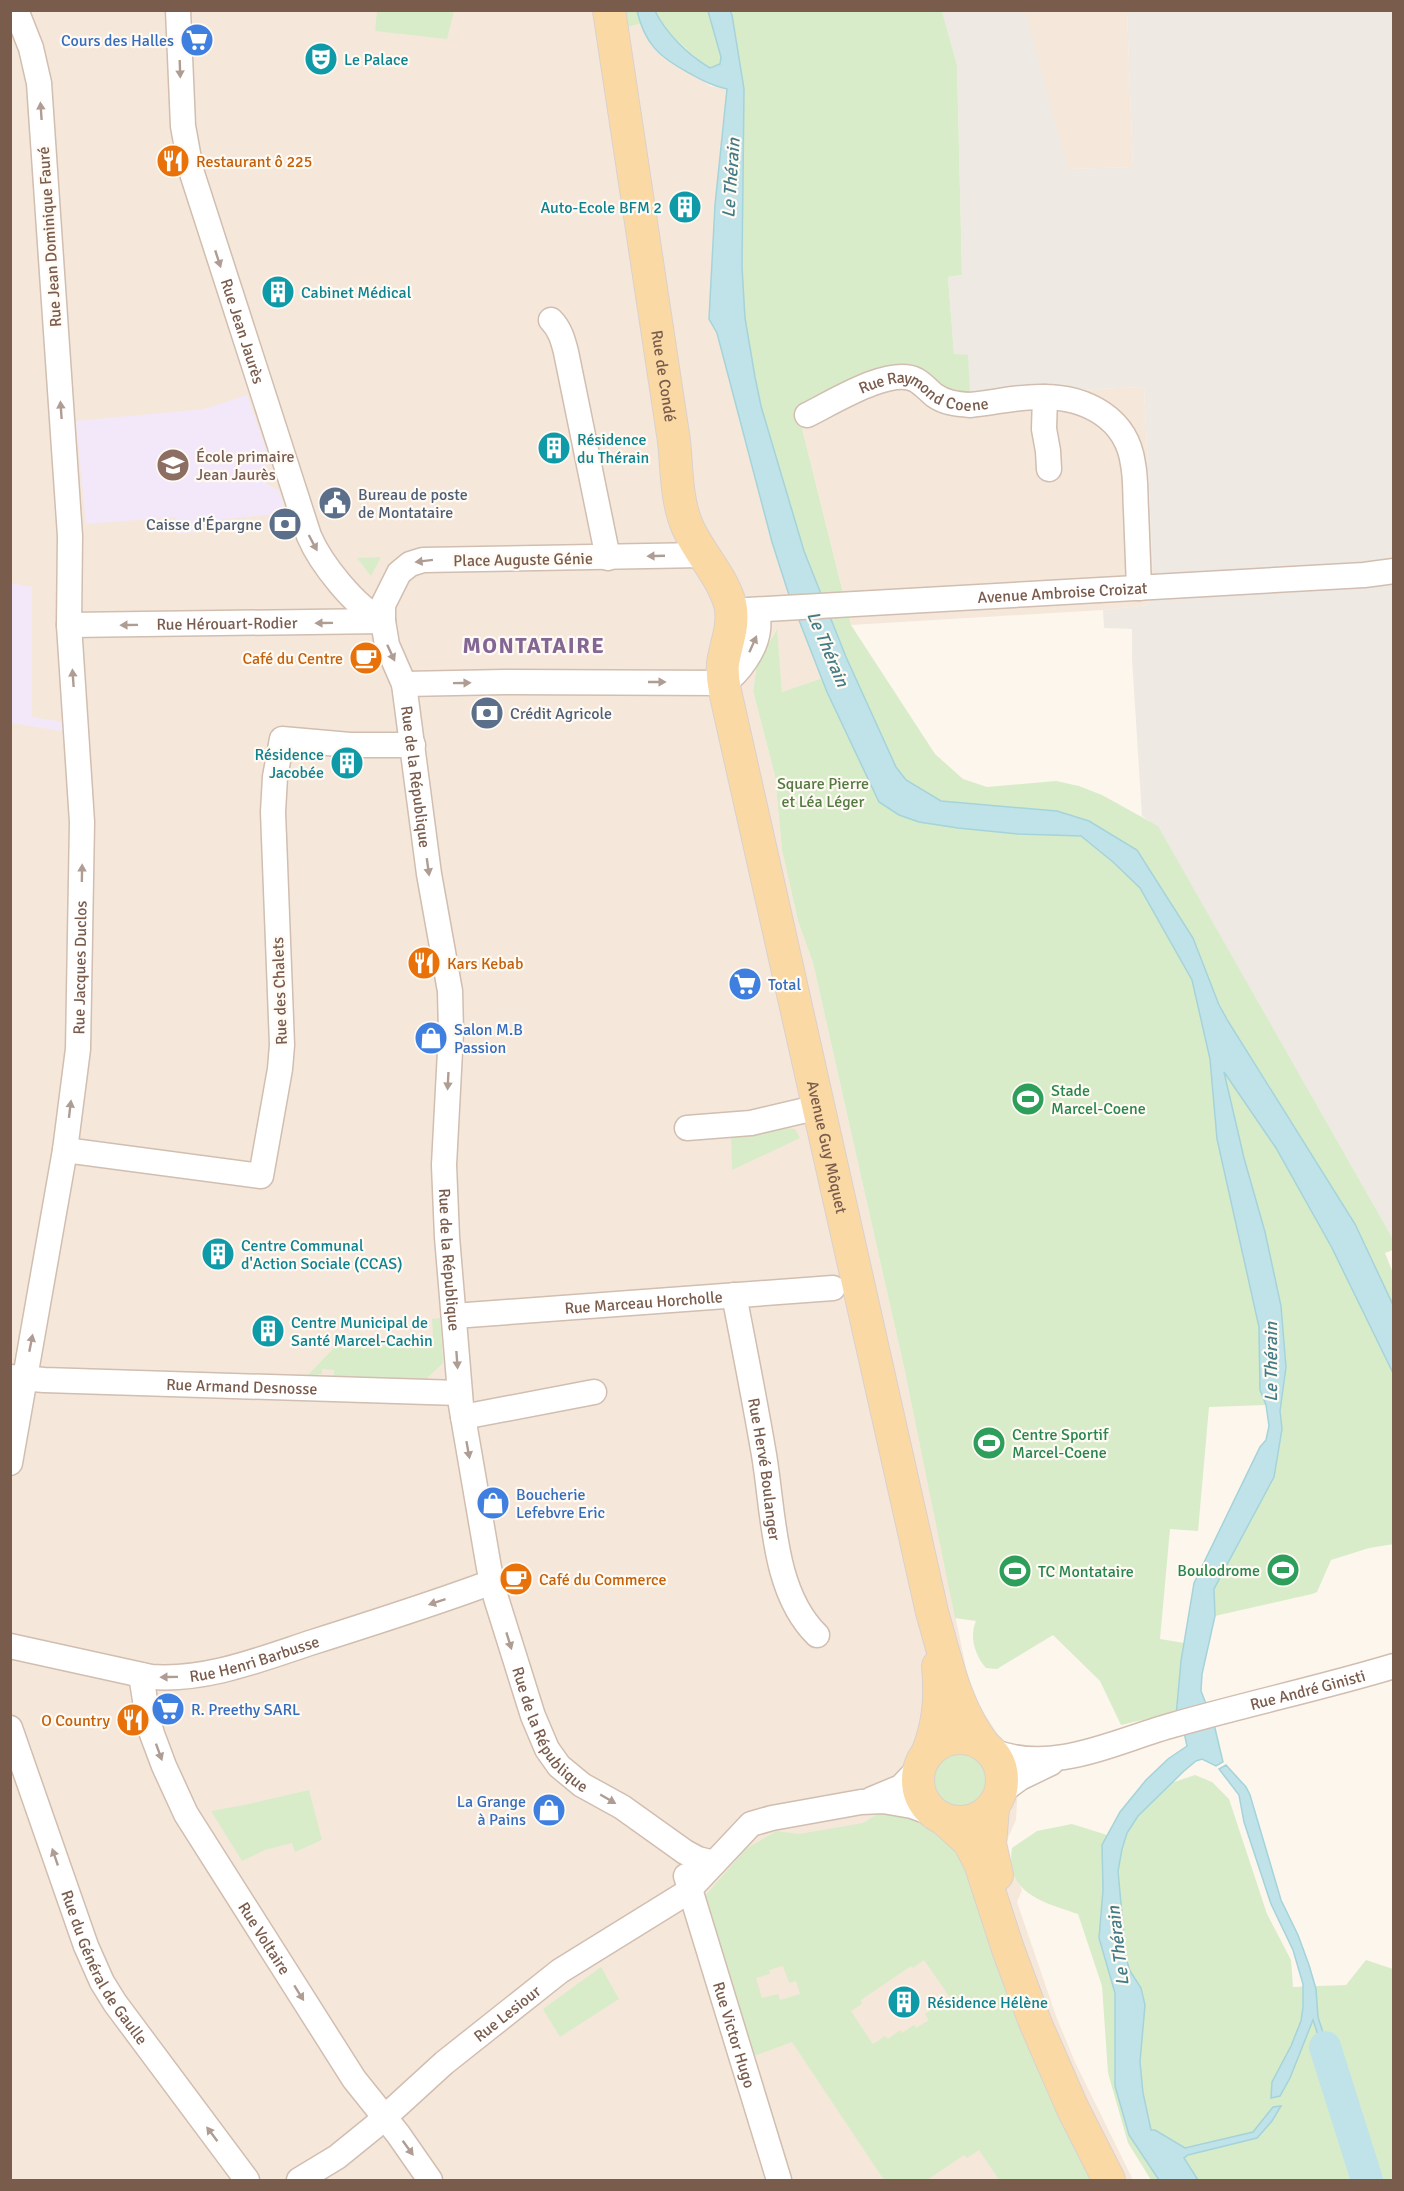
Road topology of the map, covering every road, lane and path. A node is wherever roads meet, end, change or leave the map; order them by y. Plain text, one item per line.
1 (178, 10) edge
2 (597, 10) edge
3 (609, 10) edge
4 (13, 11) edge
5 (616, 59) junction
6 (551, 320) dead end
7 (1045, 397) junction
8 (807, 415) dead end
9 (66, 468) joint
10 (1049, 469) dead end
11 (703, 555) junction
12 (608, 558) junction
13 (1394, 571) edge
14 (1139, 588) junction
15 (745, 610) junction
16 (383, 621) junction
17 (69, 625) junction
18 (724, 683) junction
19 (404, 684) junction
20 (413, 745) junction
21 (819, 1107) junction
22 (687, 1128) dead end
23 (65, 1150) junction
24 (833, 1288) dead end
25 (734, 1295) junction
26 (454, 1316) junction
27 (17, 1378) edge
28 (594, 1392) dead end
29 (459, 1393) junction
30 (463, 1417) junction
31 (10, 1463) edge
32 (492, 1582) junction
33 (932, 1611) junction
34 (817, 1635) dead end
35 (10, 1646) edge
36 (1394, 1666) edge
37 (141, 1675) junction
38 (10, 1728) edge
39 (988, 1748) junction
40 (1073, 1755) junction
41 (924, 1760) junction
42 (16, 1761) edge
43 (997, 1800) junction
44 (861, 1802) junction
45 (941, 1817) junction
46 (662, 1836) junction
47 (714, 1863) junction
48 (690, 1889) junction
49 (384, 2117) junction
50 (337, 2157) junction
51 (247, 2181) edge
52 (299, 2181) edge
53 (313, 2181) edge
54 (430, 2181) edge
55 (779, 2181) edge
56 (1109, 2181) edge
57 (1124, 2181) edge

1 -> 16 street, Rue Jean Jaurès
2 - 5 main road, Rue de Condé
3 - 5 main road, Rue de Condé
9 -> 4 street, Rue Jean Dominique Fauré
5 - 11 main road, Rue de Condé
6 - 12 street
7 - 8 street, Rue Raymond Coene
7 - 10 street
7 - 14 street, Rue Raymond Coene
9 - 17 street, Rue Jacques Duclos
11 -> 12 street, Place Auguste Génie
11 - 15 main road, Rue de Condé
12 -> 16 street, Place Auguste Génie
13 - 14 street, Avenue Ambroise Croizat
14 - 15 street, Avenue Ambroise Croizat
15 - 18 main road, Rue de Condé
16 -> 17 street, Rue Hérouart-Rodier
16 -> 19 street, Rue de la République
23 -> 17 street, Rue Jacques Duclos
19 -> 18 street
18 - 21 main road, Avenue Guy Môquet
19 - 20 street, Rue de la République
20 - 23 street, Rue des Chalets
20 -> 26 street, Rue de la République
21 - 22 street
21 - 33 main road, Avenue Guy Môquet
27 -> 23 street, Rue Jacques Duclos
24 - 25 street, Rue Marceau Horcholle
25 - 26 street, Rue Marceau Horcholle
25 - 34 street, Rue Hervé Boulanger
26 -> 29 street, Rue de la République
27 - 29 street, Rue Armand Desnosse
27 - 31 street, Rue Jacques Duclos
28 - 30 street
29 - 30 street, Rue de la République
30 -> 32 street, Rue de la République
32 -> 37 street, Rue Henri Barbusse
32 -> 46 street, Rue de la République
33 - 39 main road, Avenue Guy Môquet
33 - 41 main road, Avenue Guy Môquet
35 - 37 street, Rue Henri Barbusse
36 - 40 street, Rue André Ginisti
37 -> 49 street, Rue Voltaire
38 - 42 street, Rue du Général de Gaulle
39 - 40 street
39 - 41 main road
39 - 43 main road
40 - 43 street
41 - 44 street
41 - 45 main road
51 -> 42 street, Rue du Général de Gaulle
43 - 45 main road
43 - 57 main road
44 - 45 street
44 - 47 street
45 - 56 main road
46 - 47 street, Rue de la République
46 - 48 street, Rue de la République
47 - 48 street
48 - 49 street, Rue Lesiour
48 - 55 street, Rue Victor Hugo
49 - 50 street, Rue Lesiour
49 -> 54 street, Rue Voltaire
50 - 52 street, Rue Lesiour
50 - 53 street, Rue Lesiour

